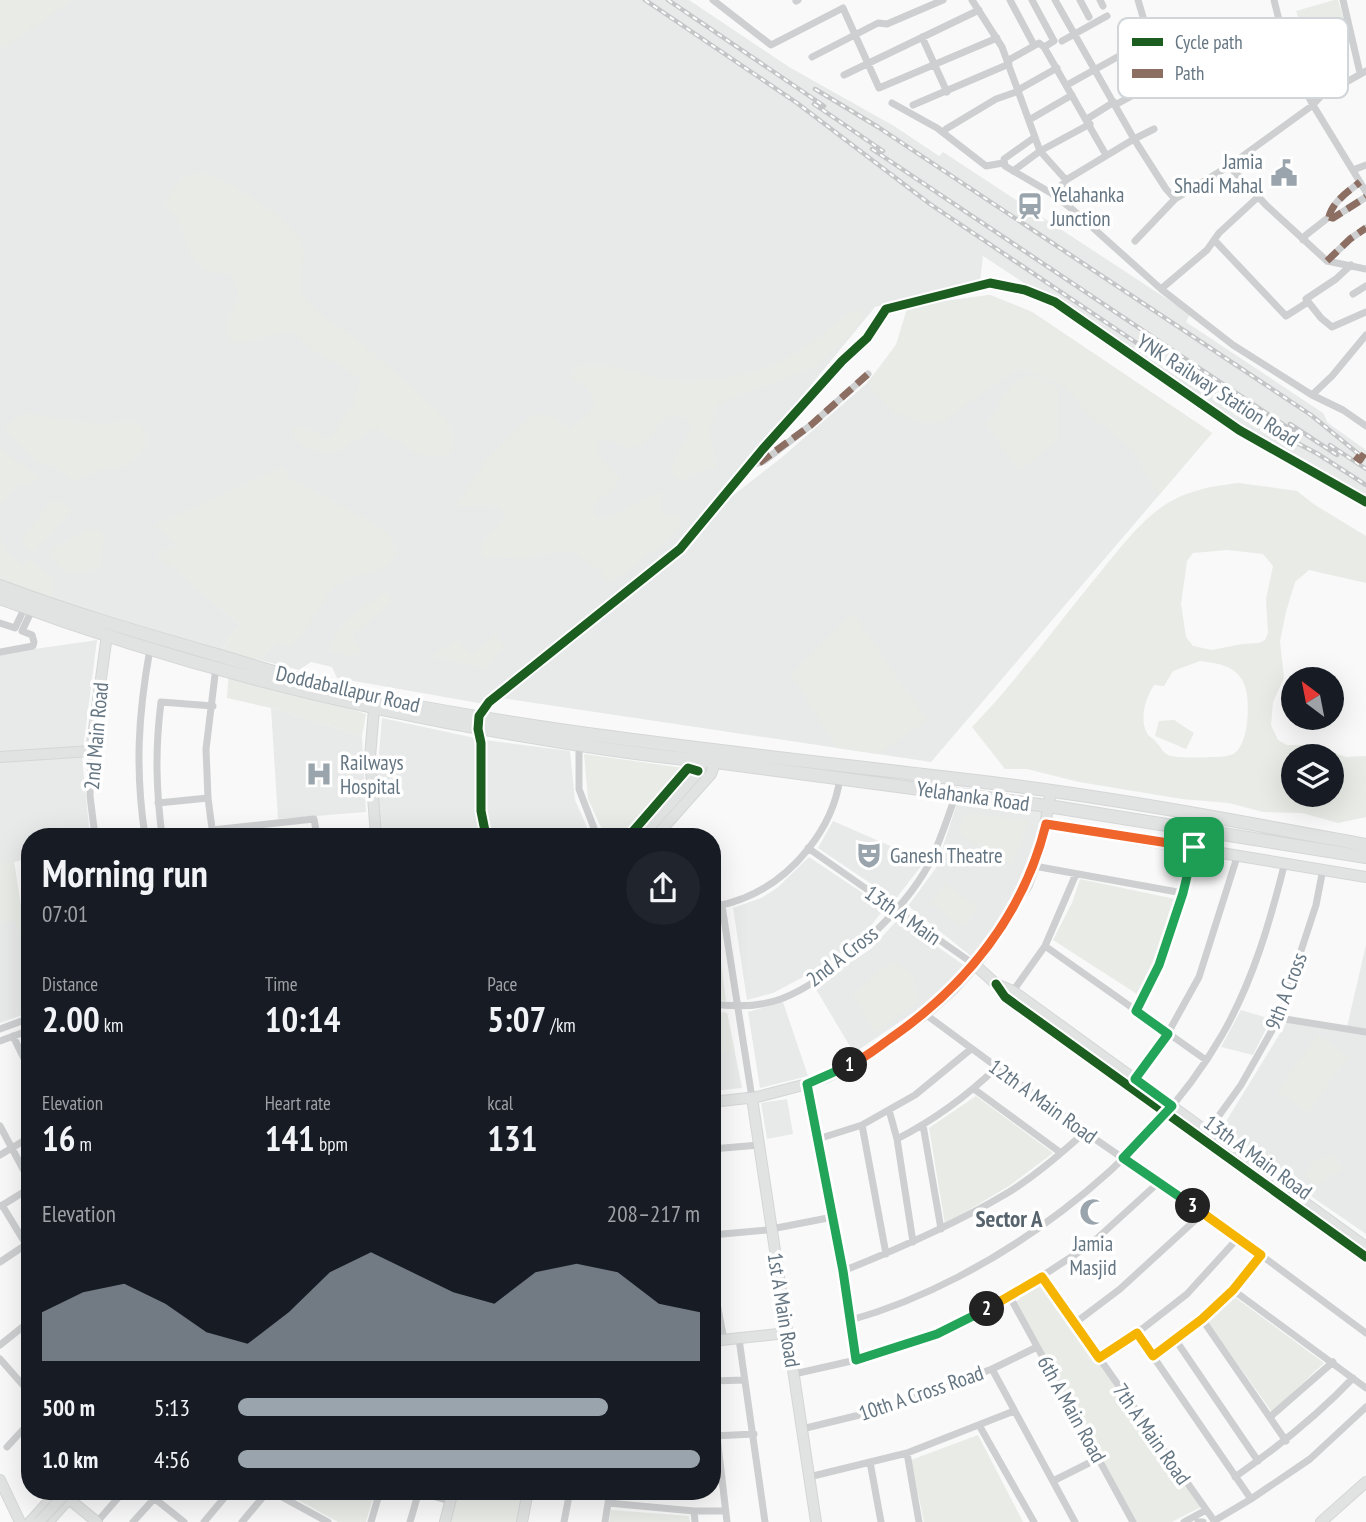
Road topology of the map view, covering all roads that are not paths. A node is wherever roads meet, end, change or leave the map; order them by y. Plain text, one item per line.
1 (713, 0) edge
2 (943, 0) edge
3 (972, 0) edge
4 (1032, 0) edge
5 (1055, 0) edge
6 (1080, 0) edge
7 (1138, 0) edge
8 (1274, 0) edge
9 (1343, 0) edge
10 (1011, 1) edge
11 (979, 10) junction
12 (1107, 16) dead end
13 (1089, 17) dead end
14 (1143, 18) edge
15 (1278, 18) edge
16 (855, 34) junction
17 (1074, 34) junction
18 (922, 37) junction
19 (997, 38) junction
20 (1062, 41) dead end
21 (1034, 45) junction
22 (1044, 47) junction
23 (812, 57) dead end
24 (1118, 58) edge
25 (868, 62) junction
26 (1008, 63) junction
27 (934, 65) junction
28 (1057, 68) junction
29 (1095, 69) junction
30 (1363, 72) edge
31 (844, 75) dead end
32 (1067, 85) junction
33 (1018, 90) junction
34 (947, 92) junction
35 (1072, 95) junction
36 (1127, 98) edge
37 (1310, 98) edge
38 (1319, 98) edge
39 (892, 103) dead end
40 (1115, 104) junction
41 (913, 105) dead end
42 (1313, 105) junction
43 (1029, 120) junction
44 (1088, 121) junction
45 (946, 129) dead end
46 (1154, 129) dead end
47 (1035, 137) junction
48 (1135, 139) junction
49 (1040, 151) junction
50 (1106, 155) junction
51 (1003, 163) junction
52 (1366, 165) edge
53 (1229, 166) junction
54 (1353, 170) junction
55 (1013, 171) junction
56 (1066, 180) junction
57 (1360, 182) junction
58 (1366, 191) edge
59 (1054, 195) junction
60 (1258, 197) junction
61 (1366, 197) edge
62 (1175, 199) junction
63 (1329, 217) junction
64 (1366, 228) edge
65 (1303, 240) junction
66 (1135, 241) dead end
67 (1214, 242) junction
68 (1327, 261) junction
69 (1351, 265) junction
70 (1365, 267) edge
71 (1366, 286) edge
72 (1161, 289) junction
73 (1353, 294) dead end
74 (1307, 302) junction
75 (1366, 312) edge
76 (1366, 335) edge
77 (1362, 343) edge
78 (868, 374) dead end
79 (1312, 395) junction
80 (1366, 426) edge
81 (749, 466) junction
82 (1366, 502) edge
83 (0, 586) edge
84 (0, 598) edge
85 (29, 609) junction
86 (52, 611) junction
87 (0, 623) edge
88 (19, 629) junction
89 (107, 635) junction
90 (150, 649) junction
91 (0, 652) edge
92 (216, 667) junction
93 (213, 706) junction
94 (374, 709) junction
95 (479, 722) junction
96 (579, 745) junction
97 (91, 751) junction
98 (711, 756) junction
99 (0, 757) edge
100 (839, 783) junction
101 (1052, 792) junction
102 (956, 794) junction
103 (208, 798) junction
104 (158, 803) junction
105 (1048, 806) junction
106 (1046, 824) junction
107 (94, 828) edge
108 (144, 828) edge
109 (161, 828) edge
110 (211, 828) edge
111 (248, 828) edge
112 (316, 828) edge
113 (375, 828) edge
114 (484, 828) edge
115 (594, 828) edge
116 (649, 828) edge
117 (663, 828) edge
118 (1366, 845) edge
119 (1194, 847) junction
120 (808, 849) junction
121 (1238, 854) junction
122 (1366, 857) edge
123 (1285, 862) junction
124 (1034, 866) junction
125 (1324, 869) junction
126 (1076, 874) junction
127 (1366, 877) edge
128 (1183, 893) junction
129 (722, 906) joint
130 (896, 910) junction
131 (1045, 946) junction
132 (975, 965) junction
133 (996, 984) junction
134 (1013, 991) junction
135 (721, 1005) edge
136 (738, 1007) junction
137 (1136, 1011) junction
138 (925, 1014) junction
139 (1279, 1018) junction
140 (21, 1021) edge
141 (0, 1029) edge
142 (1366, 1032) edge
143 (21, 1033) edge
144 (1168, 1034) junction
145 (13, 1036) junction
146 (0, 1041) edge
147 (971, 1049) junction
148 (21, 1052) edge
149 (1206, 1060) junction
150 (997, 1067) junction
151 (1135, 1079) junction
152 (807, 1084) junction
153 (974, 1089) junction
154 (752, 1098) junction
155 (721, 1101) edge
156 (889, 1110) junction
157 (1170, 1110) junction
158 (862, 1125) junction
159 (923, 1125) junction
160 (0, 1126) edge
161 (1085, 1132) junction
162 (1205, 1135) junction
163 (818, 1139) junction
164 (897, 1139) junction
165 (21, 1142) edge
166 (759, 1145) junction
167 (721, 1148) edge
168 (10, 1149) junction
169 (1061, 1153) junction
170 (0, 1154) edge
171 (1123, 1158) junction
172 (21, 1167) edge
173 (1159, 1182) junction
174 (21, 1193) edge
175 (1, 1205) edge
176 (1203, 1213) junction
177 (833, 1217) junction
178 (772, 1229) junction
179 (941, 1229) junction
180 (721, 1234) edge
181 (21, 1235) edge
182 (1238, 1238) junction
183 (1349, 1239) junction
184 (913, 1242) junction
185 (1366, 1247) edge
186 (21, 1250) edge
187 (886, 1254) junction
188 (1261, 1255) junction
189 (1366, 1257) edge
190 (0, 1262) edge
191 (843, 1271) junction
192 (1042, 1277) junction
193 (1233, 1290) junction
194 (1010, 1297) junction
195 (1202, 1319) junction
196 (851, 1320) junction
197 (1074, 1323) junction
198 (21, 1329) edge
199 (787, 1333) junction
200 (1137, 1333) junction
201 (1366, 1333) edge
202 (738, 1339) junction
203 (1175, 1339) junction
204 (721, 1341) edge
205 (0, 1345) edge
206 (1037, 1347) junction
207 (1153, 1356) junction
208 (1099, 1358) junction
209 (0, 1359) edge
210 (856, 1360) junction
211 (1333, 1362) junction
212 (992, 1369) junction
213 (794, 1374) junction
214 (1353, 1378) junction
215 (744, 1380) junction
216 (721, 1381) edge
217 (21, 1383) edge
218 (1366, 1388) edge
219 (1366, 1407) edge
220 (1014, 1411) junction
221 (1270, 1417) junction
222 (979, 1425) junction
223 (802, 1429) junction
224 (21, 1432) edge
225 (754, 1434) junction
226 (721, 1436) edge
227 (1286, 1441) junction
228 (7, 1447) dead end
229 (906, 1453) junction
230 (1099, 1458) junction
231 (1258, 1461) junction
232 (870, 1462) junction
233 (809, 1477) junction
234 (1235, 1477) junction
235 (0, 1480) edge
236 (1053, 1480) junction
237 (1366, 1482) edge
238 (721, 1495) edge
239 (1251, 1499) junction
240 (40, 1500) edge
241 (50, 1500) edge
242 (64, 1500) edge
243 (66, 1500) edge
244 (77, 1500) edge
245 (116, 1500) edge
246 (153, 1500) edge
247 (156, 1500) edge
248 (222, 1500) edge
249 (262, 1500) edge
250 (287, 1500) edge
251 (377, 1500) edge
252 (416, 1500) edge
253 (451, 1500) edge
254 (526, 1500) edge
255 (568, 1500) edge
256 (608, 1500) edge
257 (608, 1503) junction
258 (1206, 1510) junction
259 (694, 1511) junction
260 (725, 1511) junction
261 (137, 1521) edge
262 (244, 1521) edge
263 (1214, 1521) edge
264 (21, 1522) edge
265 (30, 1522) edge
266 (39, 1522) edge
267 (48, 1522) edge
268 (97, 1522) edge
269 (184, 1522) edge
270 (204, 1522) edge
271 (328, 1522) edge
272 (371, 1522) edge
273 (410, 1522) edge
274 (444, 1522) edge
275 (522, 1522) edge
276 (564, 1522) edge
277 (605, 1522) edge
278 (695, 1522) edge
279 (727, 1522) edge
280 (765, 1522) edge
281 (816, 1522) edge
282 (881, 1522) edge
283 (919, 1522) edge
284 (1034, 1522) edge
285 (1075, 1522) edge
286 (1133, 1522) edge
287 (1184, 1522) edge
288 (1321, 1522) edge

1 - 16 street
2 - 16 street
3 - 11 street
4 - 22 street
5 - 17 street
6 - 13 street
7 - 14 street
8 - 15 street
9 - 30 street
10 - 21 street
11 - 18 street
11 - 19 street
12 - 17 street
16 - 23 street
16 - 25 street
17 - 20 street
17 - 29 street
18 - 25 street
18 - 27 street
19 - 26 street
19 - 27 street
21 - 22 street
21 - 26 street
22 - 28 street
24 - 29 street
25 - 27 street
25 - 31 street
26 - 33 street
26 - 34 street
27 - 34 street
28 - 32 street
28 - 33 street
29 - 32 street
29 - 40 street
32 - 35 street
33 - 43 street
33 - 45 street
34 - 41 street
35 - 43 street
35 - 44 street
36 - 40 street
37 - 42 street
38 - 42 street
39 - 51 street
40 - 44 street
40 - 48 street
42 - 53 street
42 - 54 street
43 - 47 street
44 - 49 street
44 - 50 street
46 - 48 street
47 - 49 street
47 - 51 street
48 - 50 street
48 - 62 street
49 - 55 street
49 - 56 street
50 - 56 street
51 - 55 street
52 - 54 street
53 - 60 street
53 - 62 street
54 - 57 street
55 - 59 street
56 - 59 street
57 - 58 street
57 - 63 street
59 - 72 street
60 - 65 street
60 - 67 street
61 - 63 street
62 - 66 street
63 - 65 street
64 - 68 street
65 - 68 street
67 - 72 street
67 - 74 street
68 - 69 street
69 - 70 street
69 - 74 street
71 - 73 street
72 - 79 street
74 - 75 street
76 - 77 street
77 - 79 street
78 - 81 street
79 - 80 street
81 - 82 street, YNK Railway Station Road
81 - 95 street, YNK Railway Station Road
83 - 86 main road, Doddaballapur Road
84 - 85 main road, Doddaballapur Road
85 - 86 main road, Doddaballapur Road
85 - 88 street
86 - 89 main road, Doddaballapur Road
86 - 95 main road, Doddaballapur Road
87 - 88 street
88 - 91 street
89 - 90 main road, Doddaballapur Road
89 - 97 street, 2nd Main Road
90 - 92 main road, Doddaballapur Road
90 - 108 street
92 - 93 street
92 - 94 main road, Doddaballapur Road
93 - 103 street
93 - 104 street
94 - 95 main road, Doddaballapur Road
94 - 113 street
95 - 96 main road, Doddaballapur Road
95 - 98 main road, Doddaballapur Road
95 - 114 street
96 - 98 main road, Doddaballapur Road
96 - 115 street
97 - 99 street
97 - 107 street, 2nd Main Road
98 - 100 main road, Yelahanka Road
98 - 101 main road, Yelahanka Road
98 - 116 street
98 - 117 street
100 - 102 main road, Yelahanka Road
100 - 120 street
101 - 105 street
101 - 118 main road, Yelahanka Road
102 - 105 main road, Yelahanka Road
102 - 130 street, 2nd A Cross
103 - 104 street
103 - 110 street
104 - 109 street
105 - 106 street
105 - 122 main road, Yelahanka Road
106 - 119 street
106 - 124 street
111 - 112 street
119 - 121 street
119 - 128 street
120 - 129 street
120 - 130 street, 13th A Main
121 - 123 street
121 - 144 street
123 - 125 street
123 - 149 street
124 - 126 street
124 - 132 street
125 - 127 street
125 - 139 street, 9th A Cross
126 - 128 street
126 - 131 street
128 - 137 street
129 - 136 street
130 - 132 street, 13th A Main
130 - 136 street, 2nd A Cross
131 - 134 street
131 - 137 street
132 - 133 street, 13th A Main
132 - 138 street
133 - 134 street, 13th A Main Road
133 - 157 street, 13th A Main Road
134 - 151 street, 13th A Main Road
135 - 136 street, 2nd A Cross
136 - 154 street
137 - 144 street
138 - 147 street, 12th A Main Road
138 - 152 street
139 - 142 street
139 - 162 street, 9th A Cross
140 - 141 street
143 - 145 street
144 - 149 street
144 - 151 street
145 - 146 street
145 - 148 street
147 - 150 street, 12th A Main Road
147 - 156 street
149 - 157 street
150 - 153 street
150 - 161 street, 12th A Main Road
151 - 157 street, 13th A Main Road
152 - 154 street
152 - 163 street
153 - 159 street
153 - 169 street
154 - 155 street
154 - 166 street, 1st A Main Road
156 - 158 street
156 - 164 street
157 - 162 street, 13th A Main Road
157 - 171 street
158 - 163 street
158 - 187 street
159 - 164 street
159 - 179 street
160 - 168 street
161 - 169 street
161 - 171 street, 12th A Main Road
162 - 183 street, 13th A Main Road
163 - 177 street
164 - 184 street
165 - 168 street
166 - 167 street
166 - 178 street, 1st A Main Road
168 - 170 street
168 - 172 street
169 - 179 street
171 - 173 street, 12th A Main Road
171 - 196 street
173 - 176 street, 12th A Main Road
173 - 192 street
174 - 175 street
175 - 181 street
176 - 182 street, 12th A Main Road
176 - 197 street
177 - 178 street
177 - 191 street
178 - 180 street
178 - 199 street, 1st A Main Road
179 - 184 street
182 - 188 street, 12th A Main Road
182 - 200 street
183 - 185 street, 13th A Main Road
183 - 189 street, 13th A Main Road
184 - 187 street
186 - 190 street
187 - 191 street
188 - 193 street
188 - 201 street, 12th A Main Road
191 - 196 street
192 - 194 street
192 - 197 street, 7th A Main Road
193 - 195 street
193 - 211 street
194 - 206 street, 6th A Main Road
194 - 210 street
195 - 203 street
195 - 221 street
196 - 210 street
197 - 208 street, 7th A Main Road
198 - 205 street
199 - 202 street
199 - 213 street, 1st A Main Road
200 - 207 street
200 - 208 street
202 - 204 street
202 - 215 street
203 - 207 street
203 - 231 street
206 - 212 street, 10th A Cross Road
206 - 230 street, 6th A Main Road
207 - 234 street
208 - 258 street, 7th A Main Road
209 - 217 street
210 - 213 street
211 - 214 street
211 - 221 street
212 - 220 street
212 - 223 street, 10th A Cross Road
213 - 223 street, 1st A Main Road
214 - 218 street
214 - 227 street
215 - 216 street
215 - 225 street
219 - 239 street
220 - 222 street
220 - 236 street
221 - 227 street
222 - 229 street
222 - 284 street
223 - 233 street, 1st A Main Road
224 - 228 street
225 - 226 street
225 - 280 street
227 - 231 street
229 - 232 street
229 - 283 street
230 - 236 street
230 - 286 street, 6th A Main Road
231 - 234 street
232 - 233 street
232 - 282 street
233 - 281 street, 1st A Main Road
234 - 239 street
235 - 264 street
236 - 285 street
237 - 288 street
238 - 260 street
239 - 263 street
240 - 264 street
241 - 265 street
242 - 266 street, bridge
243 - 267 street
244 - 268 street
245 - 268 street
246 - 261 street
247 - 269 street
248 - 270 street
249 - 262 street
250 - 271 street
251 - 272 street
252 - 273 street
253 - 274 street
254 - 275 street
255 - 276 street
256 - 257 street
257 - 259 street
257 - 277 street
258 - 263 street, 7th A Main Road
258 - 287 street
259 - 260 street
259 - 278 street
260 - 279 street

